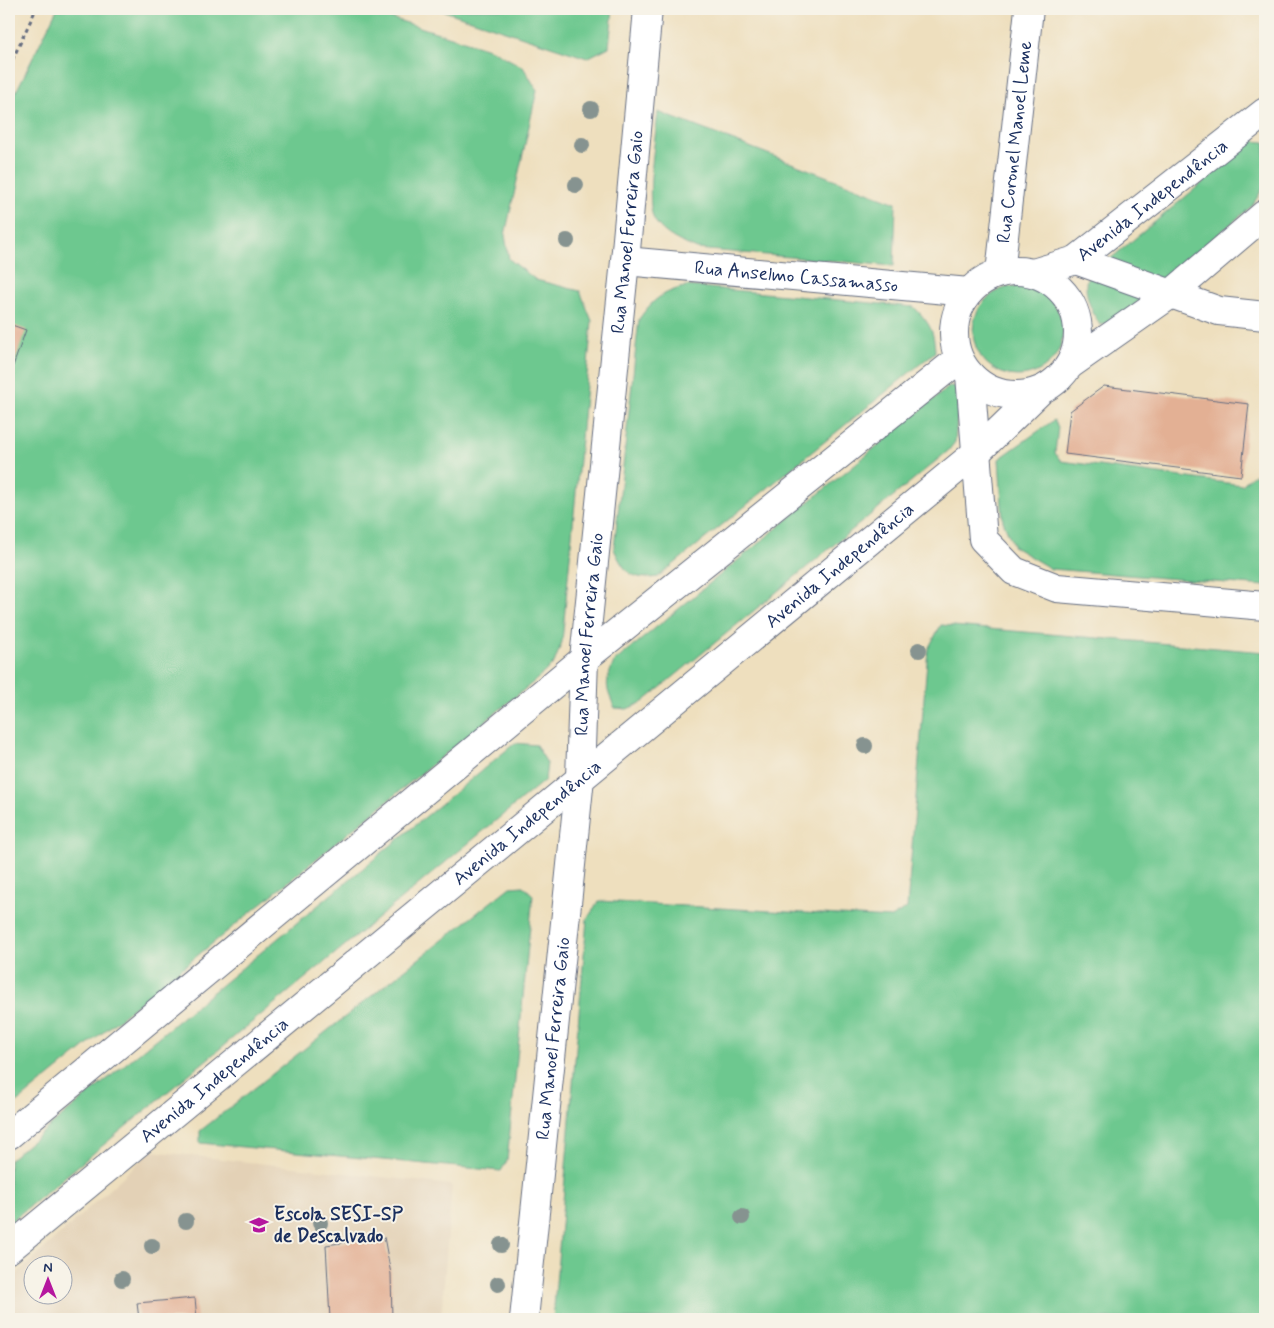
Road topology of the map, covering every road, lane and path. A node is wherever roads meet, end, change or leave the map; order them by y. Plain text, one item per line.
1 (36, 9) edge
2 (648, 9) edge
3 (1029, 9) edge
4 (9, 67) edge
5 (1265, 112) edge
6 (1265, 214) edge
7 (1076, 260) junction
8 (625, 262) junction
9 (1000, 273) junction
10 (1033, 273) junction
11 (969, 292) junction
12 (1171, 294) junction
13 (1265, 316) edge
14 (1071, 364) junction
15 (964, 367) junction
16 (1040, 391) junction
17 (977, 452) junction
18 (1265, 606) edge
19 (584, 659) junction
20 (580, 778) junction
21 (9, 1135) edge
22 (9, 1249) edge
23 (524, 1319) edge

1 - 4 path
2 - 8 street, Rua Manoel Ferreira Gaio
3 - 9 street, Rua Coronel Manoel Leme
5 - 7 street, Avenida Independência
6 - 12 street
7 - 10 street, Avenida Independência
7 - 12 street
8 - 11 street, Rua Anselmo Cassamasso
8 - 19 street, Rua Manoel Ferreira Gaio
9 - 10 street
9 - 11 street
10 - 14 street
11 - 15 street
12 - 13 street
12 - 14 street
14 - 16 street
15 - 16 street
15 - 17 street
15 - 19 street
16 - 17 street, Avenida Independência
17 - 18 street
17 - 20 street, Avenida Independência
19 - 20 street, Rua Manoel Ferreira Gaio
19 - 21 street
20 - 22 street, Avenida Independência
20 - 23 street, Rua Manoel Ferreira Gaio

